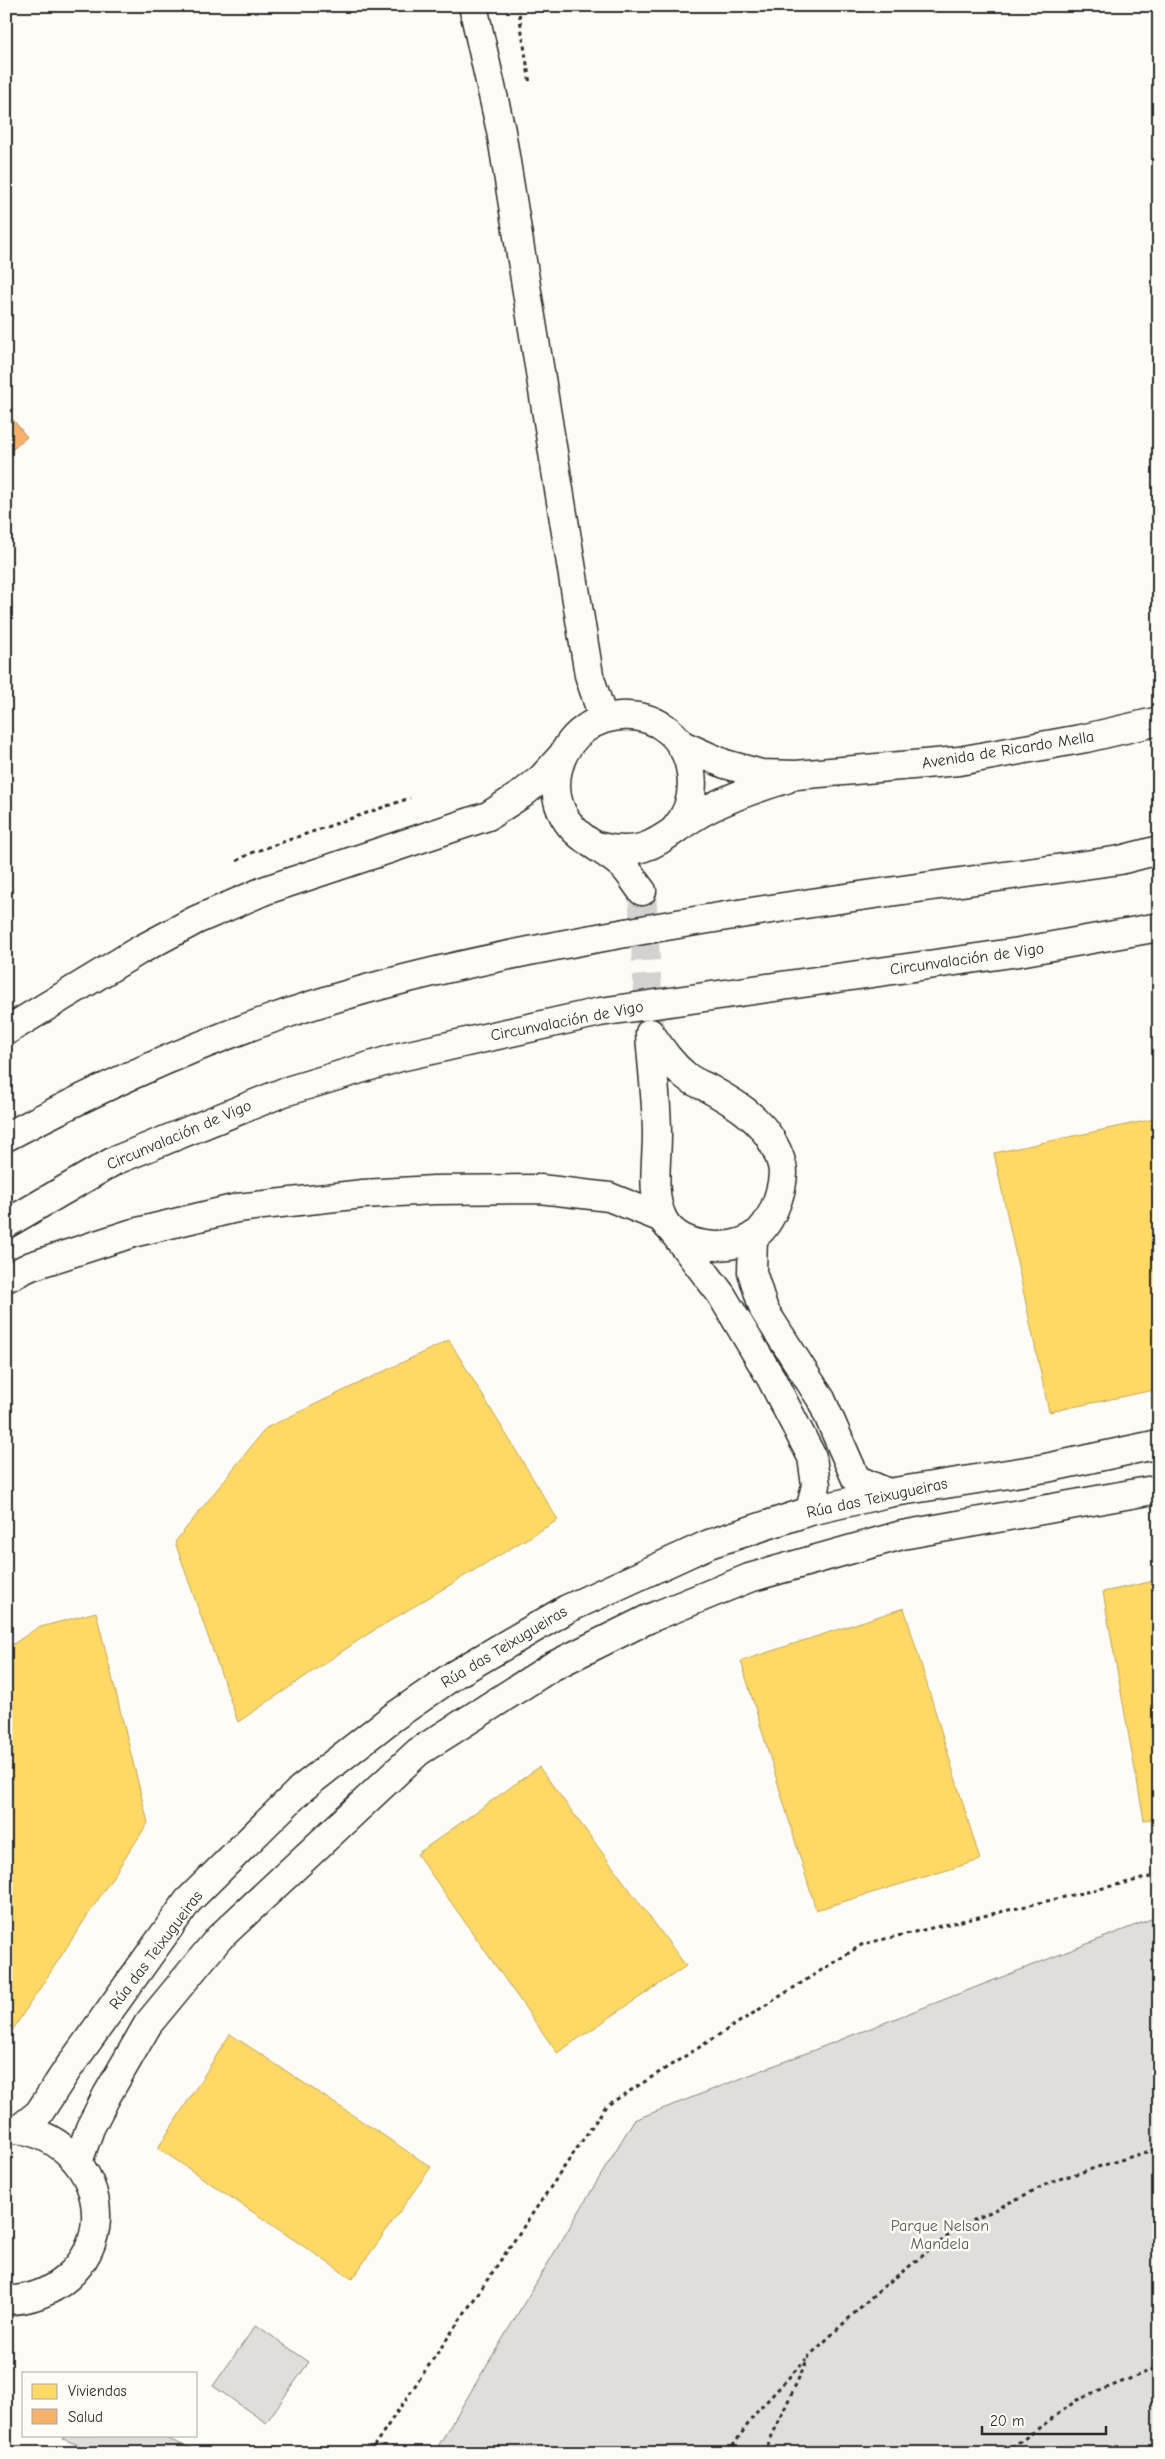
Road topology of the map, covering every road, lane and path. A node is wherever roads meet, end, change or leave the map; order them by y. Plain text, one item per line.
1 (473, 6) edge
2 (603, 718) junction
3 (1159, 721) edge
4 (680, 744) junction
5 (561, 757) junction
6 (796, 776) junction
7 (668, 835) junction
8 (596, 846) junction
9 (1159, 850) edge
10 (1159, 927) edge
11 (6, 1031) edge
12 (6, 1137) edge
13 (6, 1224) edge
14 (668, 1226) junction
15 (753, 1236) junction
16 (6, 1278) edge
17 (1159, 1444) edge
18 (1159, 1489) edge
19 (888, 1493) junction
20 (810, 1511) junction
21 (1159, 1876) edge
22 (12, 2129) edge
23 (1159, 2148) edge
24 (78, 2162) junction
25 (11, 2305) edge
26 (809, 2356) junction
27 (1159, 2367) edge
28 (369, 2453) edge
29 (728, 2453) edge
30 (764, 2453) edge
31 (1005, 2453) edge

1 - 2 main road
2 - 4 main road
2 - 5 main road
3 - 6 main road, Avenida de Ricardo Mella
4 - 6 main road
4 - 7 main road
5 - 8 main road
5 - 11 main road
6 - 7 main road
7 - 8 main road
7 - 8 main road
9 - 12 main road
10 - 13 main road, Circunvalación de Vigo
14 - 15 main road
14 - 15 main road
14 - 16 main road
14 - 20 main road
15 - 19 main road
17 - 19 main road, Rúa das Teixugueiras
18 - 24 main road
19 - 20 main road, Rúa das Teixugueiras
20 - 22 main road, Rúa das Teixugueiras
21 - 28 path
22 - 24 main road, Rúa das Teixugueiras
23 - 26 path
24 - 25 main road, Rúa das Teixugueiras
26 - 29 path
26 - 30 path
27 - 31 path

